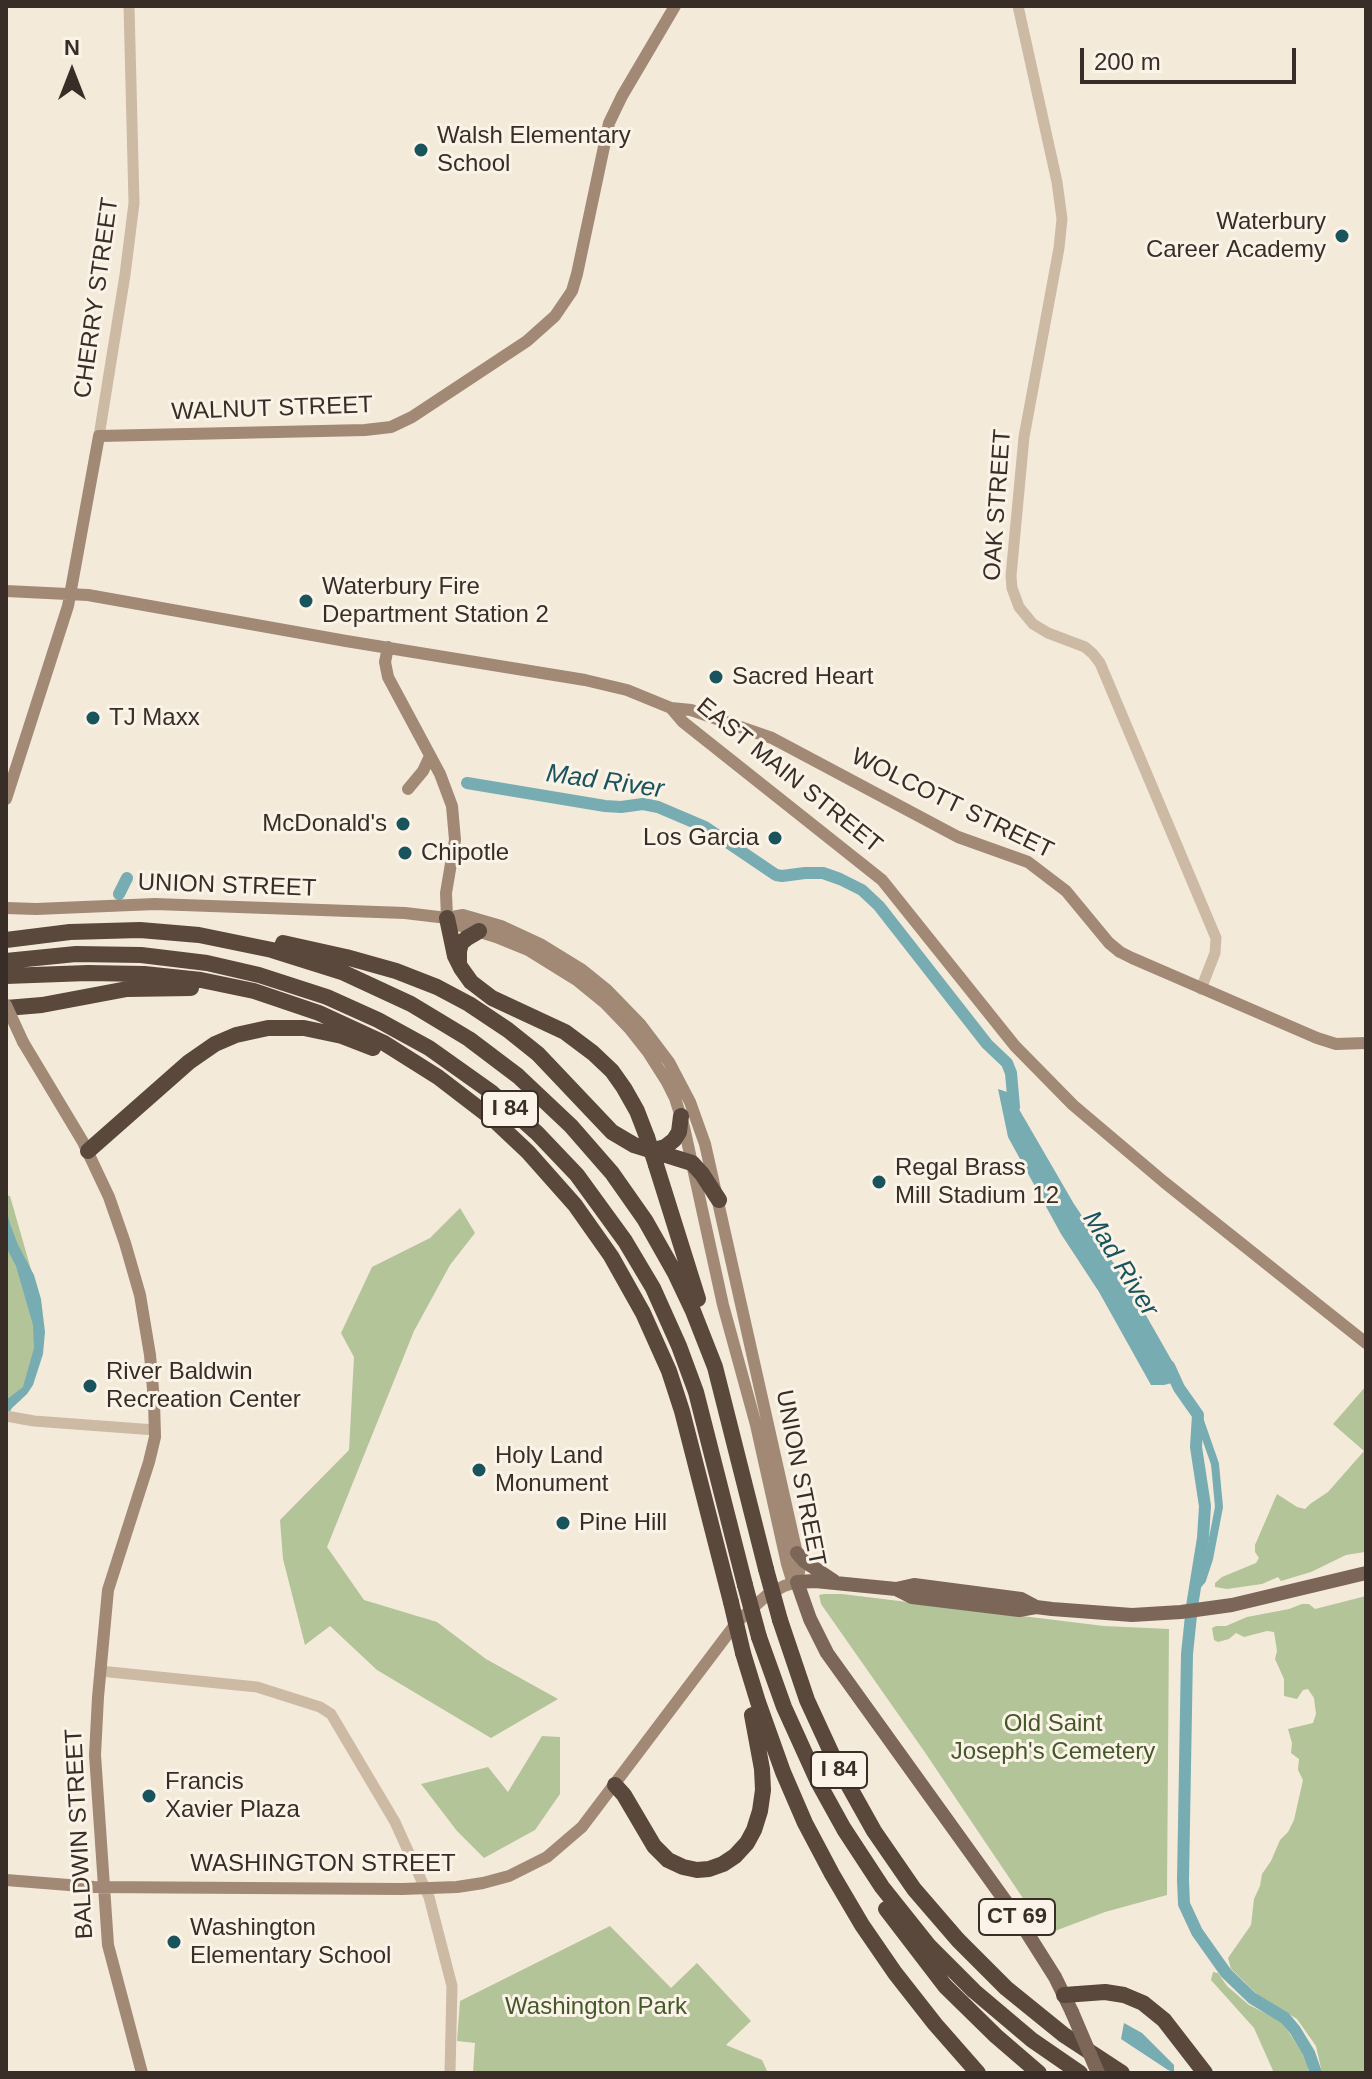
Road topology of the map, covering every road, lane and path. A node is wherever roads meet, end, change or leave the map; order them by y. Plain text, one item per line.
1 (129, 6) edge
2 (675, 6) edge
3 (1018, 6) edge
4 (99, 436) junction
5 (6, 591) edge
6 (71, 594) junction
7 (388, 647) junction
8 (671, 708) junction
9 (430, 756) junction
10 (408, 789) dead end
11 (6, 799) edge
12 (6, 908) edge
13 (447, 918) junction
14 (479, 931) junction
15 (225, 939) junction
16 (6, 940) edge
17 (6, 961) edge
18 (459, 964) junction
19 (6, 976) edge
20 (1201, 989) junction
21 (603, 994) junction
22 (262, 995) junction
23 (6, 1007) edge
24 (1366, 1043) edge
25 (473, 1103) junction
26 (681, 1116) junction
27 (88, 1151) junction
28 (651, 1151) junction
29 (692, 1163) junction
30 (719, 1200) junction
31 (706, 1343) junction
32 (1366, 1343) edge
33 (6, 1416) edge
34 (155, 1430) junction
35 (797, 1553) junction
36 (1366, 1573) edge
37 (797, 1582) junction
38 (837, 1583) junction
39 (745, 1660) junction
40 (100, 1671) junction
41 (615, 1785) junction
42 (869, 1867) junction
43 (6, 1880) edge
44 (103, 1887) junction
45 (426, 1888) junction
46 (1064, 1995) junction
47 (142, 2073) edge
48 (450, 2073) edge
49 (978, 2073) edge
50 (1039, 2073) edge
51 (1080, 2073) edge
52 (1098, 2073) edge
53 (1122, 2073) edge
54 (1205, 2073) edge

1 - 4 street, CHERRY STREET
2 - 4 main road, WALNUT STREET
3 - 20 street, OAK STREET
4 - 6 main road, CHERRY STREET
5 - 6 main road, EAST MAIN STREET
6 - 7 main road, EAST MAIN STREET
6 - 11 main road
7 - 8 main road, EAST MAIN STREET
7 - 9 main road
8 - 20 main road, WOLCOTT STREET
8 - 32 main road, EAST MAIN STREET
9 - 10 main road
9 - 13 main road
12 - 13 main road, UNION STREET
13 - 14 main road, UNION STREET
13 - 18 highway
13 - 21 main road, UNION STREET
14 - 18 highway
14 - 21 main road, UNION STREET
15 - 16 highway, I 84
15 - 28 highway
15 - 31 highway, I 84
17 - 42 highway, I 84, bridge
18 - 28 highway
19 - 22 highway
20 - 24 main road, WOLCOTT STREET
21 - 26 main road, UNION STREET
21 - 30 main road, UNION STREET
22 - 23 highway
22 - 25 highway
23 - 27 main road, BALDWIN STREET, bridge
25 - 27 highway
25 - 39 highway, bridge
26 - 28 highway
26 - 29 main road, UNION STREET
27 - 34 main road, BALDWIN STREET
28 - 29 highway
28 - 31 highway
29 - 30 highway
29 - 37 main road, UNION STREET
30 - 35 main road, UNION STREET
31 - 53 highway, I 84, bridge
33 - 34 street
34 - 40 main road, BALDWIN STREET
35 - 37 main road, UNION STREET
35 - 38 main road
36 - 38 main road
37 - 38 main road
37 - 41 main road, WASHINGTON STREET
37 - 46 main road, CT 69
39 - 41 highway
39 - 49 highway
40 - 44 main road, BALDWIN STREET
40 - 45 street
41 - 45 main road, WASHINGTON STREET
42 - 50 highway
42 - 51 highway, I 84
43 - 44 main road, WASHINGTON STREET
44 - 45 main road, WASHINGTON STREET
44 - 47 main road, BALDWIN STREET
45 - 48 street
46 - 52 main road, CT 69, bridge
46 - 54 highway

